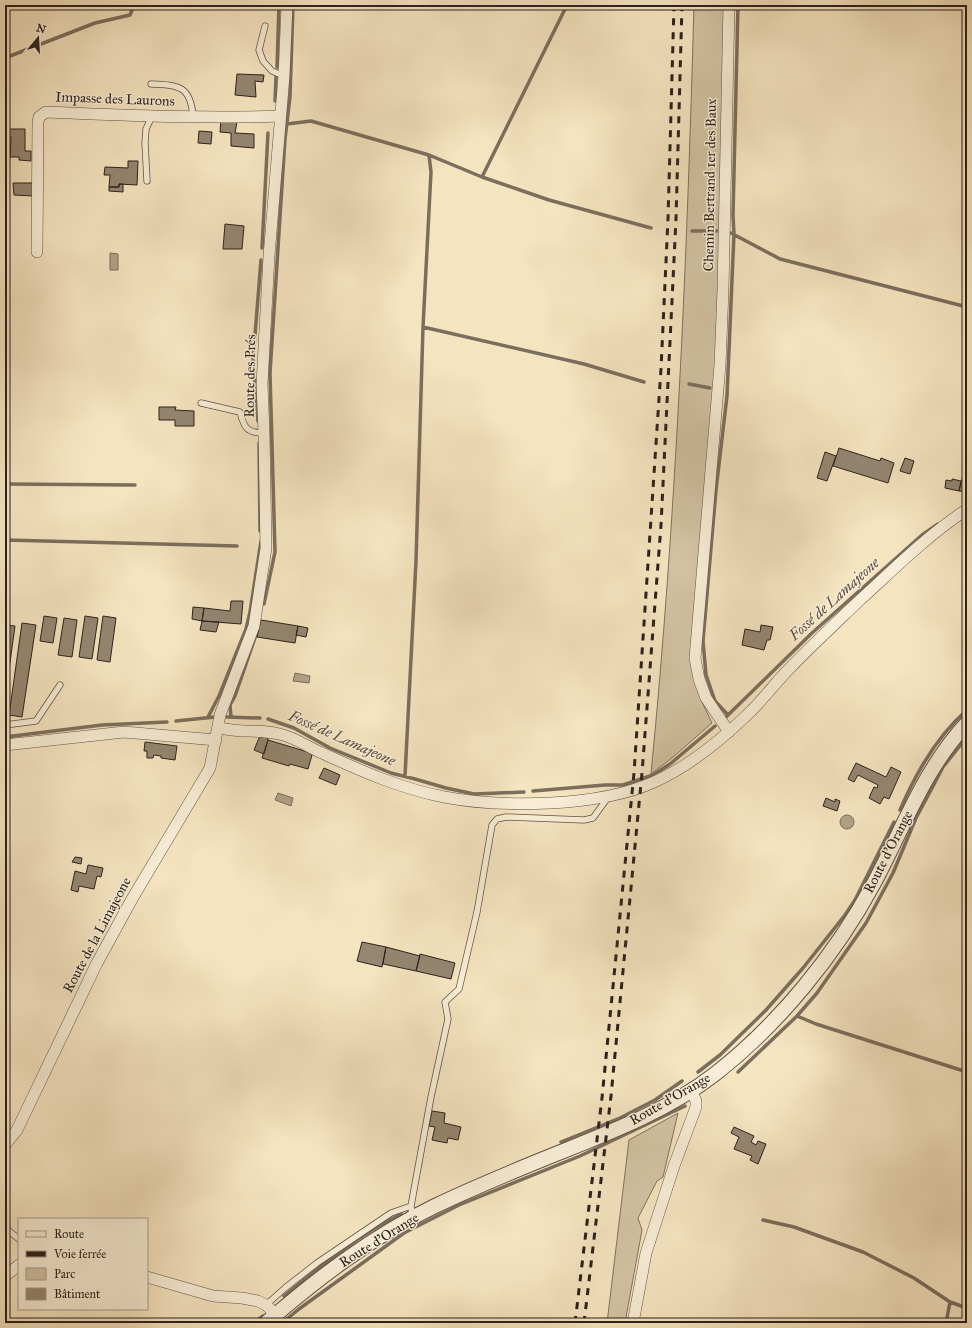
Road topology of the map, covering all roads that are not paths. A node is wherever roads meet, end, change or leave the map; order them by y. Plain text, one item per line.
1 (287, 5) edge
2 (729, 5) edge
3 (265, 26) dead end
4 (284, 76) junction
5 (152, 84) dead end
6 (152, 116) junction
7 (280, 116) junction
8 (193, 117) junction
9 (146, 181) dead end
10 (37, 252) dead end
11 (201, 403) dead end
12 (264, 433) junction
13 (967, 511) edge
14 (60, 685) dead end
15 (967, 723) edge
16 (5, 725) edge
17 (218, 728) junction
18 (729, 732) junction
19 (216, 740) junction
20 (5, 745) edge
21 (609, 796) junction
22 (691, 1090) junction
23 (5, 1145) edge
24 (411, 1212) junction
25 (5, 1228) edge
26 (18, 1237) edge
27 (18, 1266) edge
28 (5, 1276) edge
29 (148, 1277) edge
30 (270, 1314) edge
31 (633, 1323) edge

1 - 4 street, Route des Prés
2 - 18 street, Chemin Bertrand 1er des Baux
3 - 4 lane
4 - 7 street, Route des Prés
5 - 8 lane
6 - 8 street, Impasse des Laurons
6 - 9 lane
6 - 10 street, Impasse des Laurons
7 - 8 street, Impasse des Laurons
7 - 12 street, Route des Prés
11 - 12 lane
12 - 17 street, Route des Prés
13 - 18 street
14 - 16 lane
15 - 22 street, Route d'Orange
17 - 19 street, Route des Prés
17 - 21 street
18 - 21 street
19 - 20 street
19 - 23 street, Route de la Limajeone
21 - 24 lane
22 - 24 street, Route d'Orange
22 - 31 street
24 - 30 street, Route d'Orange
25 - 26 lane
27 - 28 street
29 - 30 street

